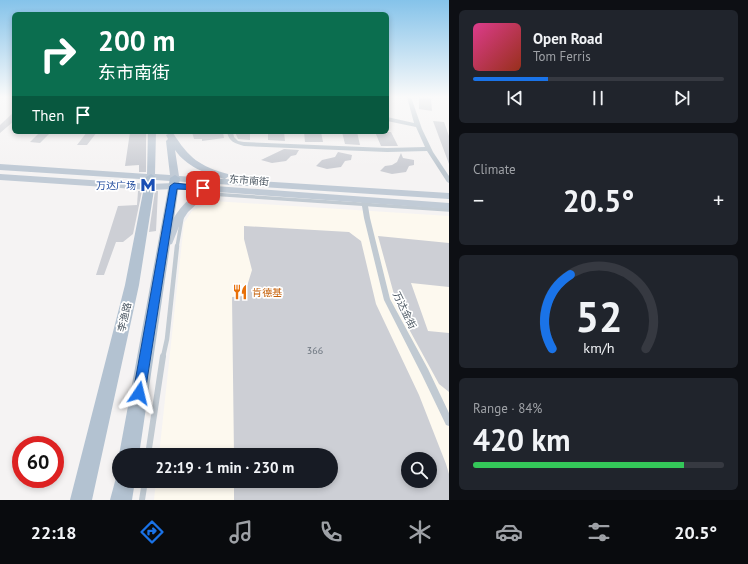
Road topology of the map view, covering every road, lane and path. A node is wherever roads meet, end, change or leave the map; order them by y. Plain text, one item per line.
1 (393, 120) edge
2 (416, 120) edge
3 (419, 126) junction
4 (152, 134) edge
5 (170, 134) edge
6 (230, 134) edge
7 (429, 149) junction
8 (0, 167) edge
9 (0, 177) edge
10 (449, 181) edge
11 (150, 182) junction
12 (174, 182) junction
13 (277, 184) junction
14 (218, 189) junction
15 (449, 196) edge
16 (364, 202) junction
17 (449, 206) edge
18 (449, 210) edge
19 (162, 254) junction
20 (449, 422) edge
21 (130, 448) edge
22 (149, 448) edge
23 (123, 488) edge
24 (144, 488) edge
25 (81, 500) edge
26 (121, 500) edge
27 (142, 500) edge

1 - 3 street
2 - 3 street
3 - 7 street
4 - 11 main road, 李渔路
5 - 12 main road
5 - 13 main road
6 - 7 street
7 - 10 street
8 - 11 main road, 东市南街
9 - 11 main road, 东市南街
11 - 12 main road, 东市南街
11 - 25 main road, 李渔路
12 - 13 main road, 东市南街
12 - 14 main road, 东市南街
12 - 19 main road
13 - 15 main road, 东市南街
14 - 16 main road, 东市南街
14 - 19 main road
16 - 17 main road, 东市南街
16 - 18 lane
16 - 20 street, 万达金街
16 - 22 lane
19 - 21 main road
23 - 26 main road
24 - 27 lane

